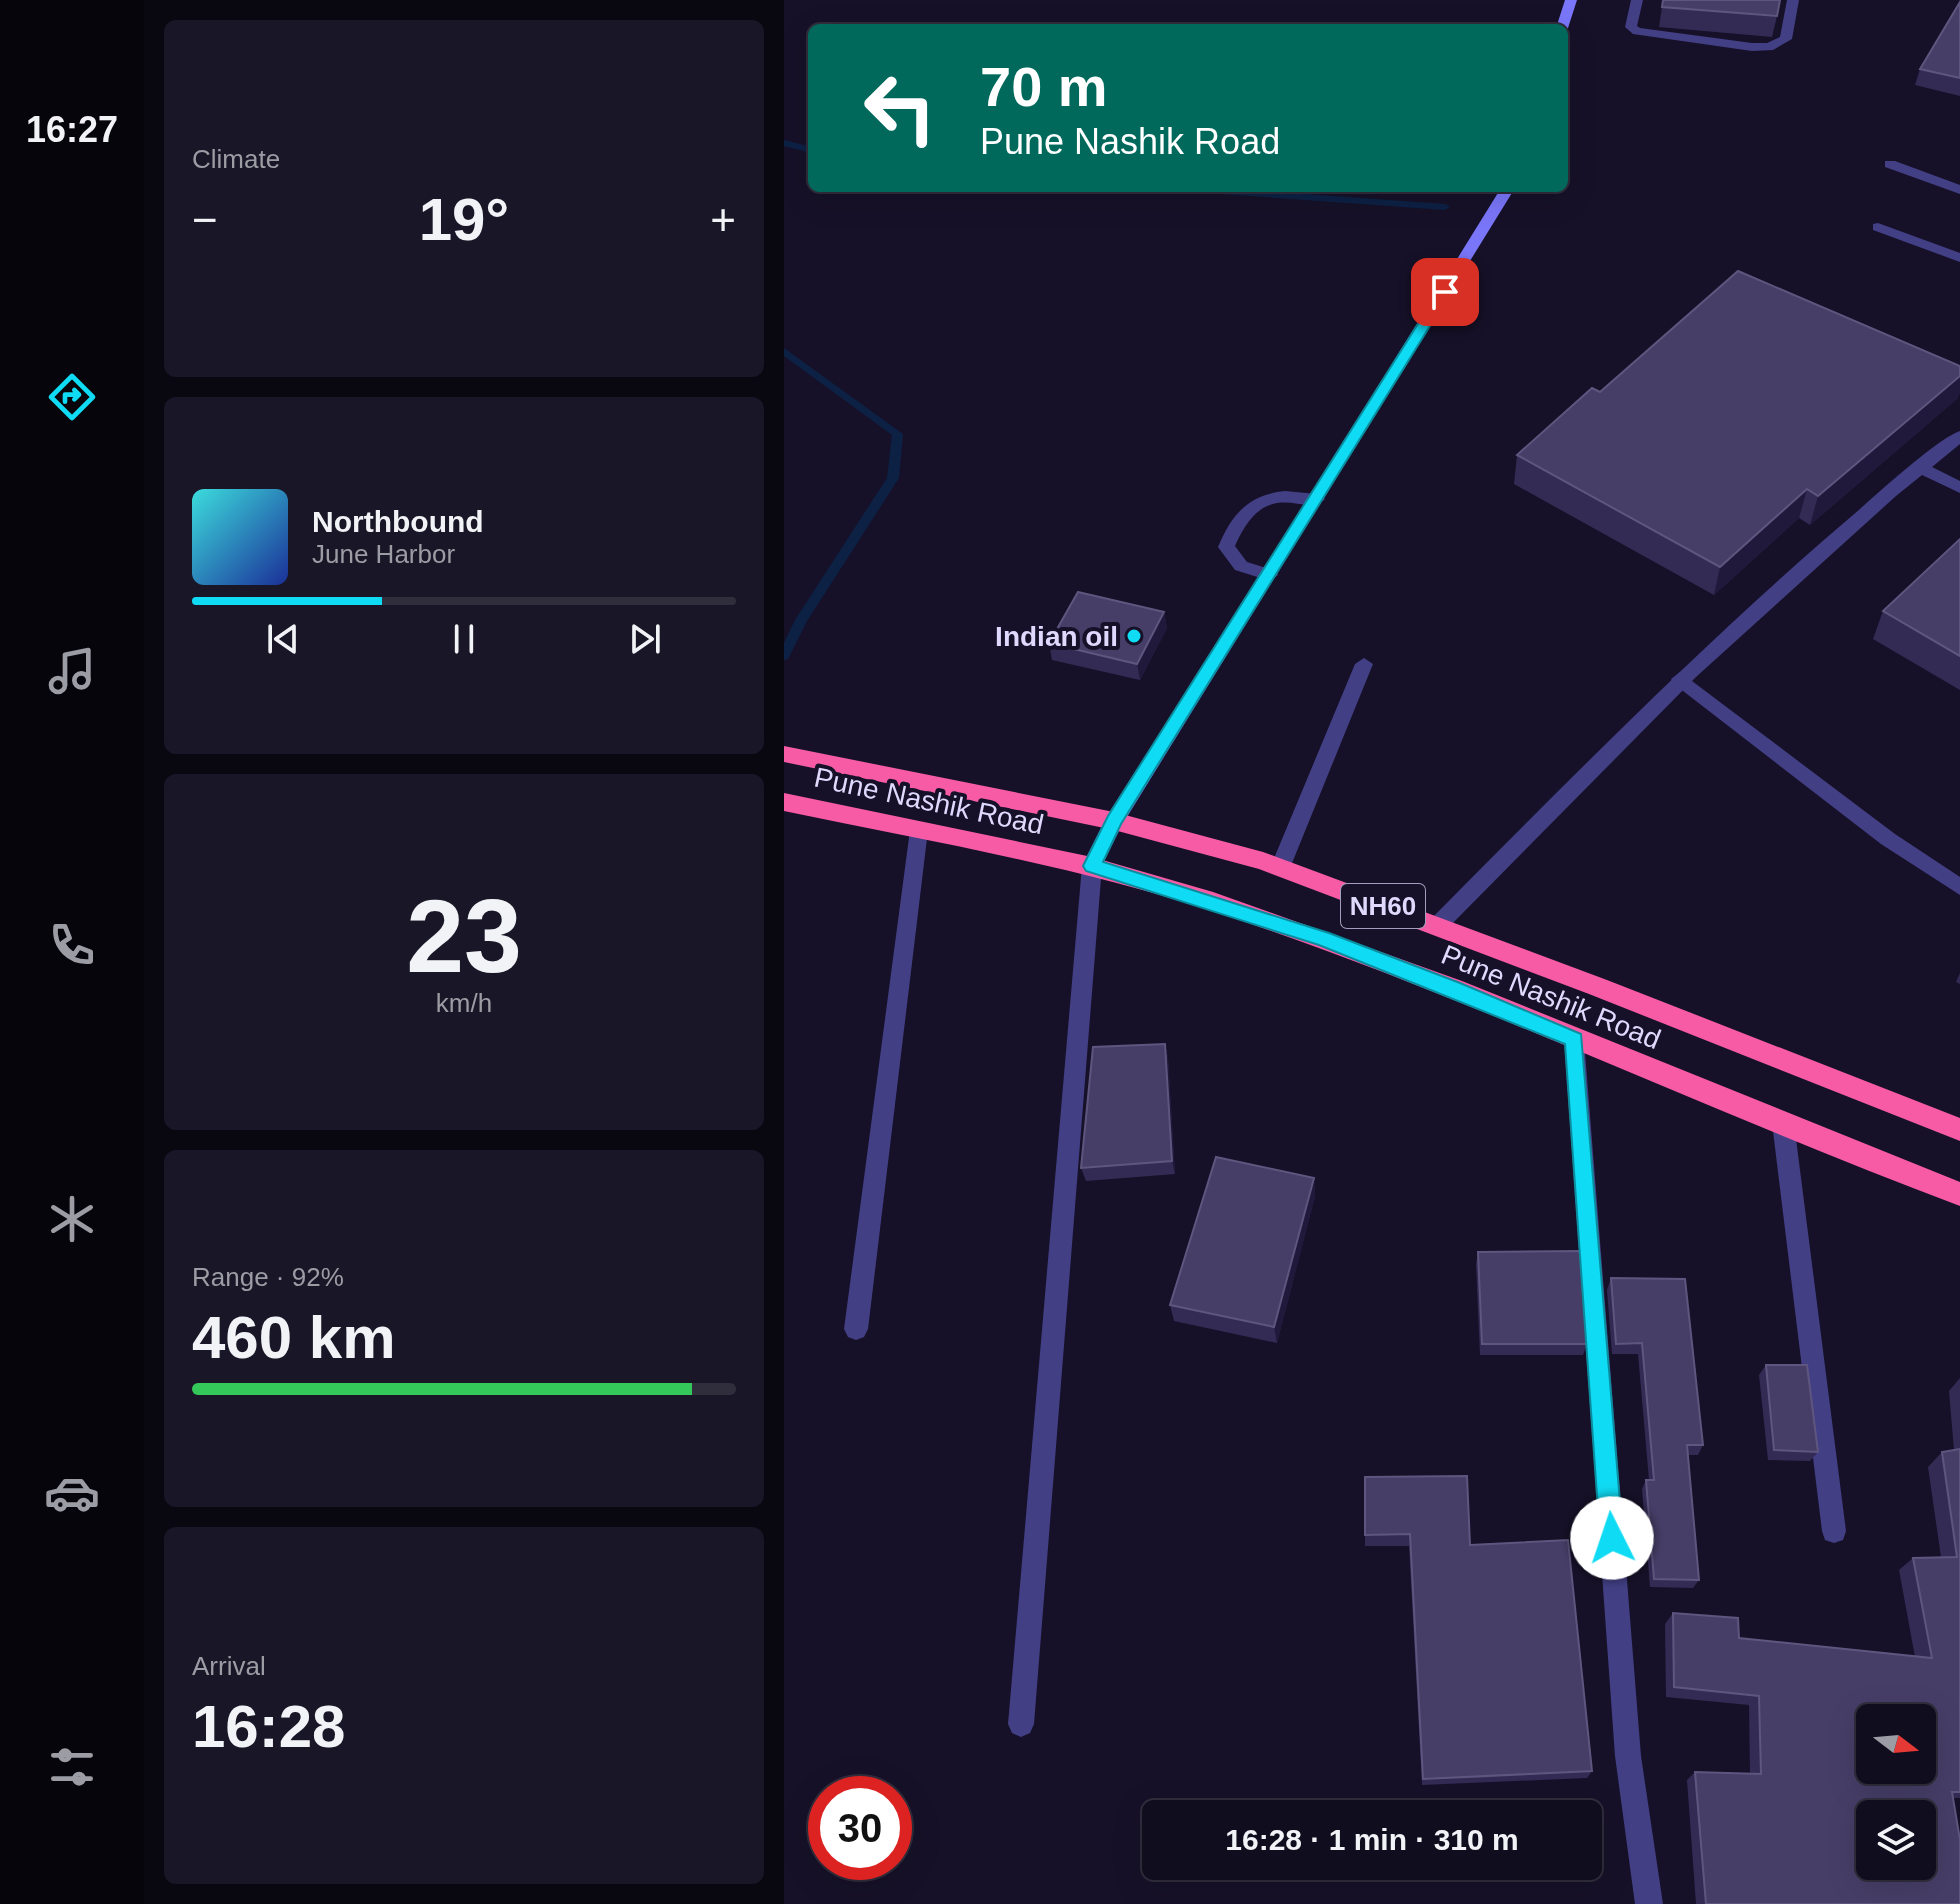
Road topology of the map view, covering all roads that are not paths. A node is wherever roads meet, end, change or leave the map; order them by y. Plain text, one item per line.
1 (1571, 0) edge
2 (1637, 0) edge
3 (1793, 0) edge
4 (1563, 24) edge
5 (1890, 164) dead end
6 (1960, 190) edge
7 (1506, 192) edge
8 (1878, 227) dead end
9 (1960, 258) edge
10 (1960, 436) edge
11 (1919, 467) junction
12 (1960, 488) edge
13 (1317, 499) junction
14 (1270, 575) junction
15 (1364, 664) dead end
16 (1680, 679) junction
17 (784, 754) edge
18 (784, 802) edge
19 (1114, 821) junction
20 (919, 830) junction
21 (1092, 866) junction
22 (1280, 868) junction
23 (1960, 887) edge
24 (1437, 926) junction
25 (1574, 1040) junction
26 (1783, 1123) junction
27 (1960, 1130) edge
28 (1960, 1194) edge
29 (856, 1329) dead end
30 (1834, 1531) dead end
31 (1021, 1724) dead end
32 (1649, 1904) edge

1 - 4 main road
2 - 3 street
5 - 6 street
7 - 13 main road
8 - 9 street
10 - 11 street
11 - 12 street
11 - 16 street
13 - 14 main road
13 - 14 street
14 - 19 main road
15 - 22 street
16 - 23 street
16 - 24 street
17 - 19 highway, Pune Nashik Road / NH60
18 - 20 highway, Pune Nashik Road / NH60
19 - 21 main road
19 - 22 highway, Pune Nashik Road / NH60
20 - 21 highway, Pune Nashik Road / NH60
20 - 29 street
21 - 25 highway, Pune Nashik Road / NH60
21 - 31 street
22 - 24 highway, Pune Nashik Road / NH60
24 - 27 highway, Pune Nashik Road / NH60
25 - 26 highway, Pune Nashik Road / NH60
25 - 32 street
26 - 28 highway, Pune Nashik Road / NH60
26 - 30 street

